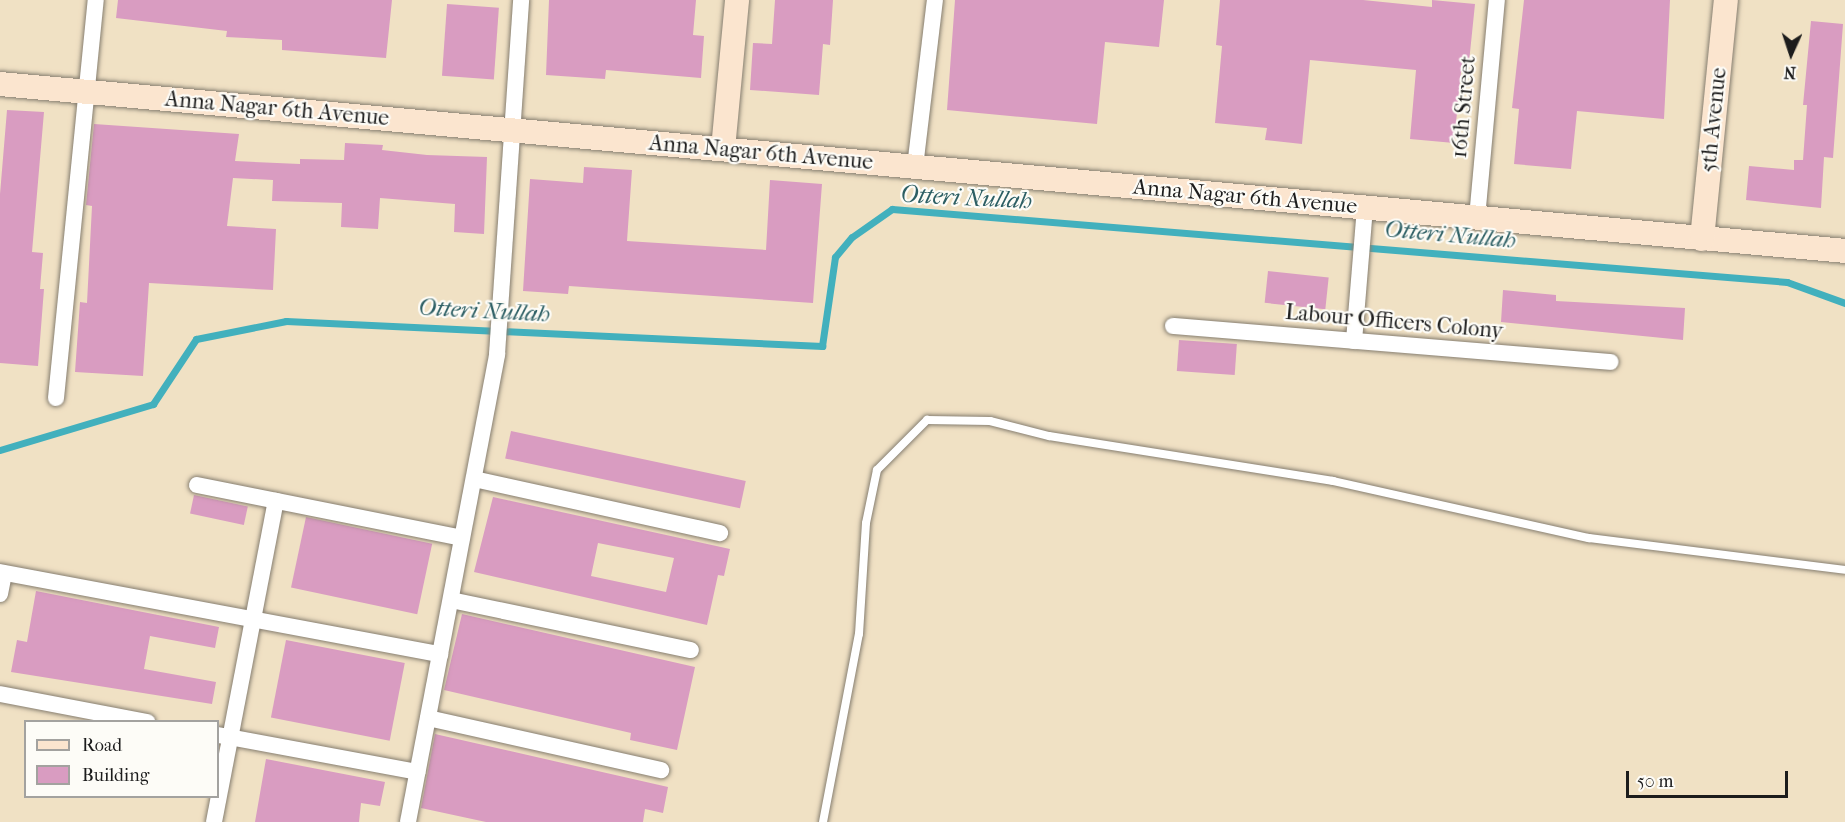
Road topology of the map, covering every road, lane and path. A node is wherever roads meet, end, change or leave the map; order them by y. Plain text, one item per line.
1 (96, 0) edge
2 (521, 0) edge
3 (737, 0) edge
4 (935, 0) edge
5 (1497, 0) edge
6 (1726, 0) edge
7 (0, 84) edge
8 (86, 92) junction
9 (515, 130) junction
10 (723, 150) junction
11 (915, 167) junction
12 (1365, 208) junction
13 (1477, 218) junction
14 (1702, 239) junction
15 (1845, 251) edge
16 (1173, 326) dead end
17 (1354, 341) junction
18 (1611, 362) dead end
19 (56, 398) dead end
20 (474, 479) junction
21 (197, 485) dead end
22 (276, 501) junction
23 (720, 533) dead end
24 (462, 538) junction
25 (1845, 570) edge
26 (2, 572) edge
27 (0, 594) edge
28 (451, 600) junction
29 (254, 619) junction
30 (691, 650) dead end
31 (440, 654) junction
32 (0, 694) edge
33 (428, 718) junction
34 (136, 720) edge
35 (224, 736) edge
36 (661, 770) dead end
37 (418, 772) junction
38 (219, 779) edge
39 (217, 798) edge
40 (214, 822) edge
41 (408, 822) edge
42 (823, 822) edge

1 - 8 street
2 - 9 street
3 - 10 street
4 - 11 street
5 - 13 street, 16th Street
6 - 14 street, 5th Avenue
7 - 8 street, Anna Nagar 6th Avenue
8 - 9 street, Anna Nagar 6th Avenue
8 - 19 street
9 - 10 street, Anna Nagar 6th Avenue
9 - 20 street
10 - 11 street, Anna Nagar 6th Avenue
11 - 12 street, Anna Nagar 6th Avenue
12 - 13 street, Anna Nagar 6th Avenue
12 - 17 street
13 - 14 street, Anna Nagar 6th Avenue
14 - 15 street, Anna Nagar 6th Avenue
16 - 17 street, Labour Officers Colony
17 - 18 street, Labour Officers Colony
20 - 23 street
20 - 24 street
21 - 22 street
22 - 24 street
22 - 29 street
24 - 28 street
25 - 42 lane
26 - 27 street
26 - 29 street
28 - 30 street
28 - 31 street
29 - 31 street
29 - 35 street
31 - 33 street
32 - 34 street
33 - 36 street
33 - 37 street
35 - 37 street
35 - 38 street
37 - 41 street
39 - 40 street

